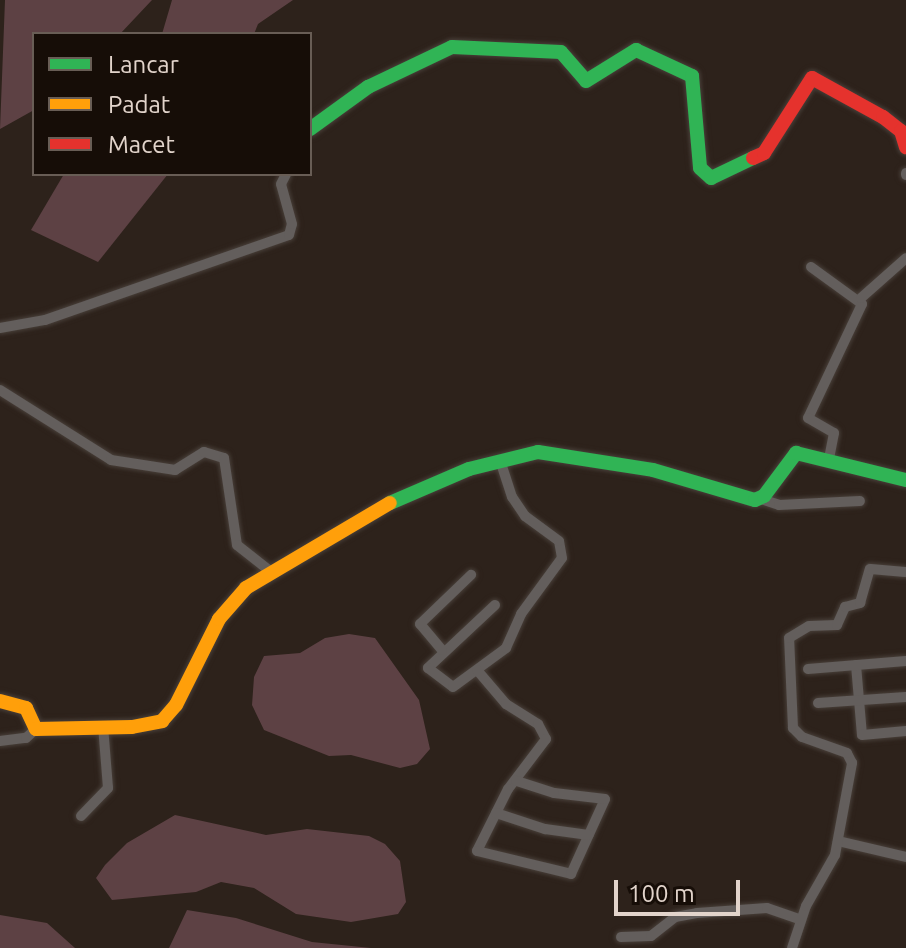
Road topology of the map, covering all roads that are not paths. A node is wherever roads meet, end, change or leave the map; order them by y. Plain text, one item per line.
1 (312, 128) edge
2 (906, 147) edge
3 (285, 176) edge
4 (906, 258) edge
5 (811, 267) dead end
6 (861, 298) junction
7 (0, 328) edge
8 (0, 391) edge
9 (829, 458) junction
10 (500, 461) junction
11 (906, 480) edge
12 (761, 499) junction
13 (860, 501) dead end
14 (270, 571) junction
15 (906, 572) edge
16 (471, 575) dead end
17 (495, 605) dead end
18 (442, 650) junction
19 (906, 661) edge
20 (856, 665) junction
21 (808, 669) dead end
22 (477, 670) junction
23 (906, 697) edge
24 (859, 700) junction
25 (0, 701) edge
26 (818, 703) dead end
27 (103, 726) junction
28 (36, 729) junction
29 (906, 731) edge
30 (0, 741) edge
31 (516, 781) junction
32 (496, 813) junction
33 (81, 816) dead end
34 (589, 835) junction
35 (838, 841) junction
36 (906, 857) edge
37 (801, 920) junction
38 (621, 937) dead end
39 (792, 948) edge

1 - 2 street
3 - 7 street
4 - 6 street
5 - 6 street
6 - 9 street
8 - 14 street
9 - 11 street
9 - 12 street
10 - 12 street
10 - 14 street
10 - 22 street
12 - 13 street
14 - 27 street
15 - 35 street
16 - 18 street
17 - 18 street
18 - 22 street
19 - 20 street
20 - 21 street
20 - 24 street
22 - 31 street
23 - 24 street
24 - 26 street
24 - 29 street
25 - 28 street
27 - 28 street
27 - 33 street
28 - 30 street
31 - 32 street
31 - 34 street
32 - 34 street
32 - 34 street
35 - 36 street
35 - 37 street
37 - 38 street
37 - 39 street

